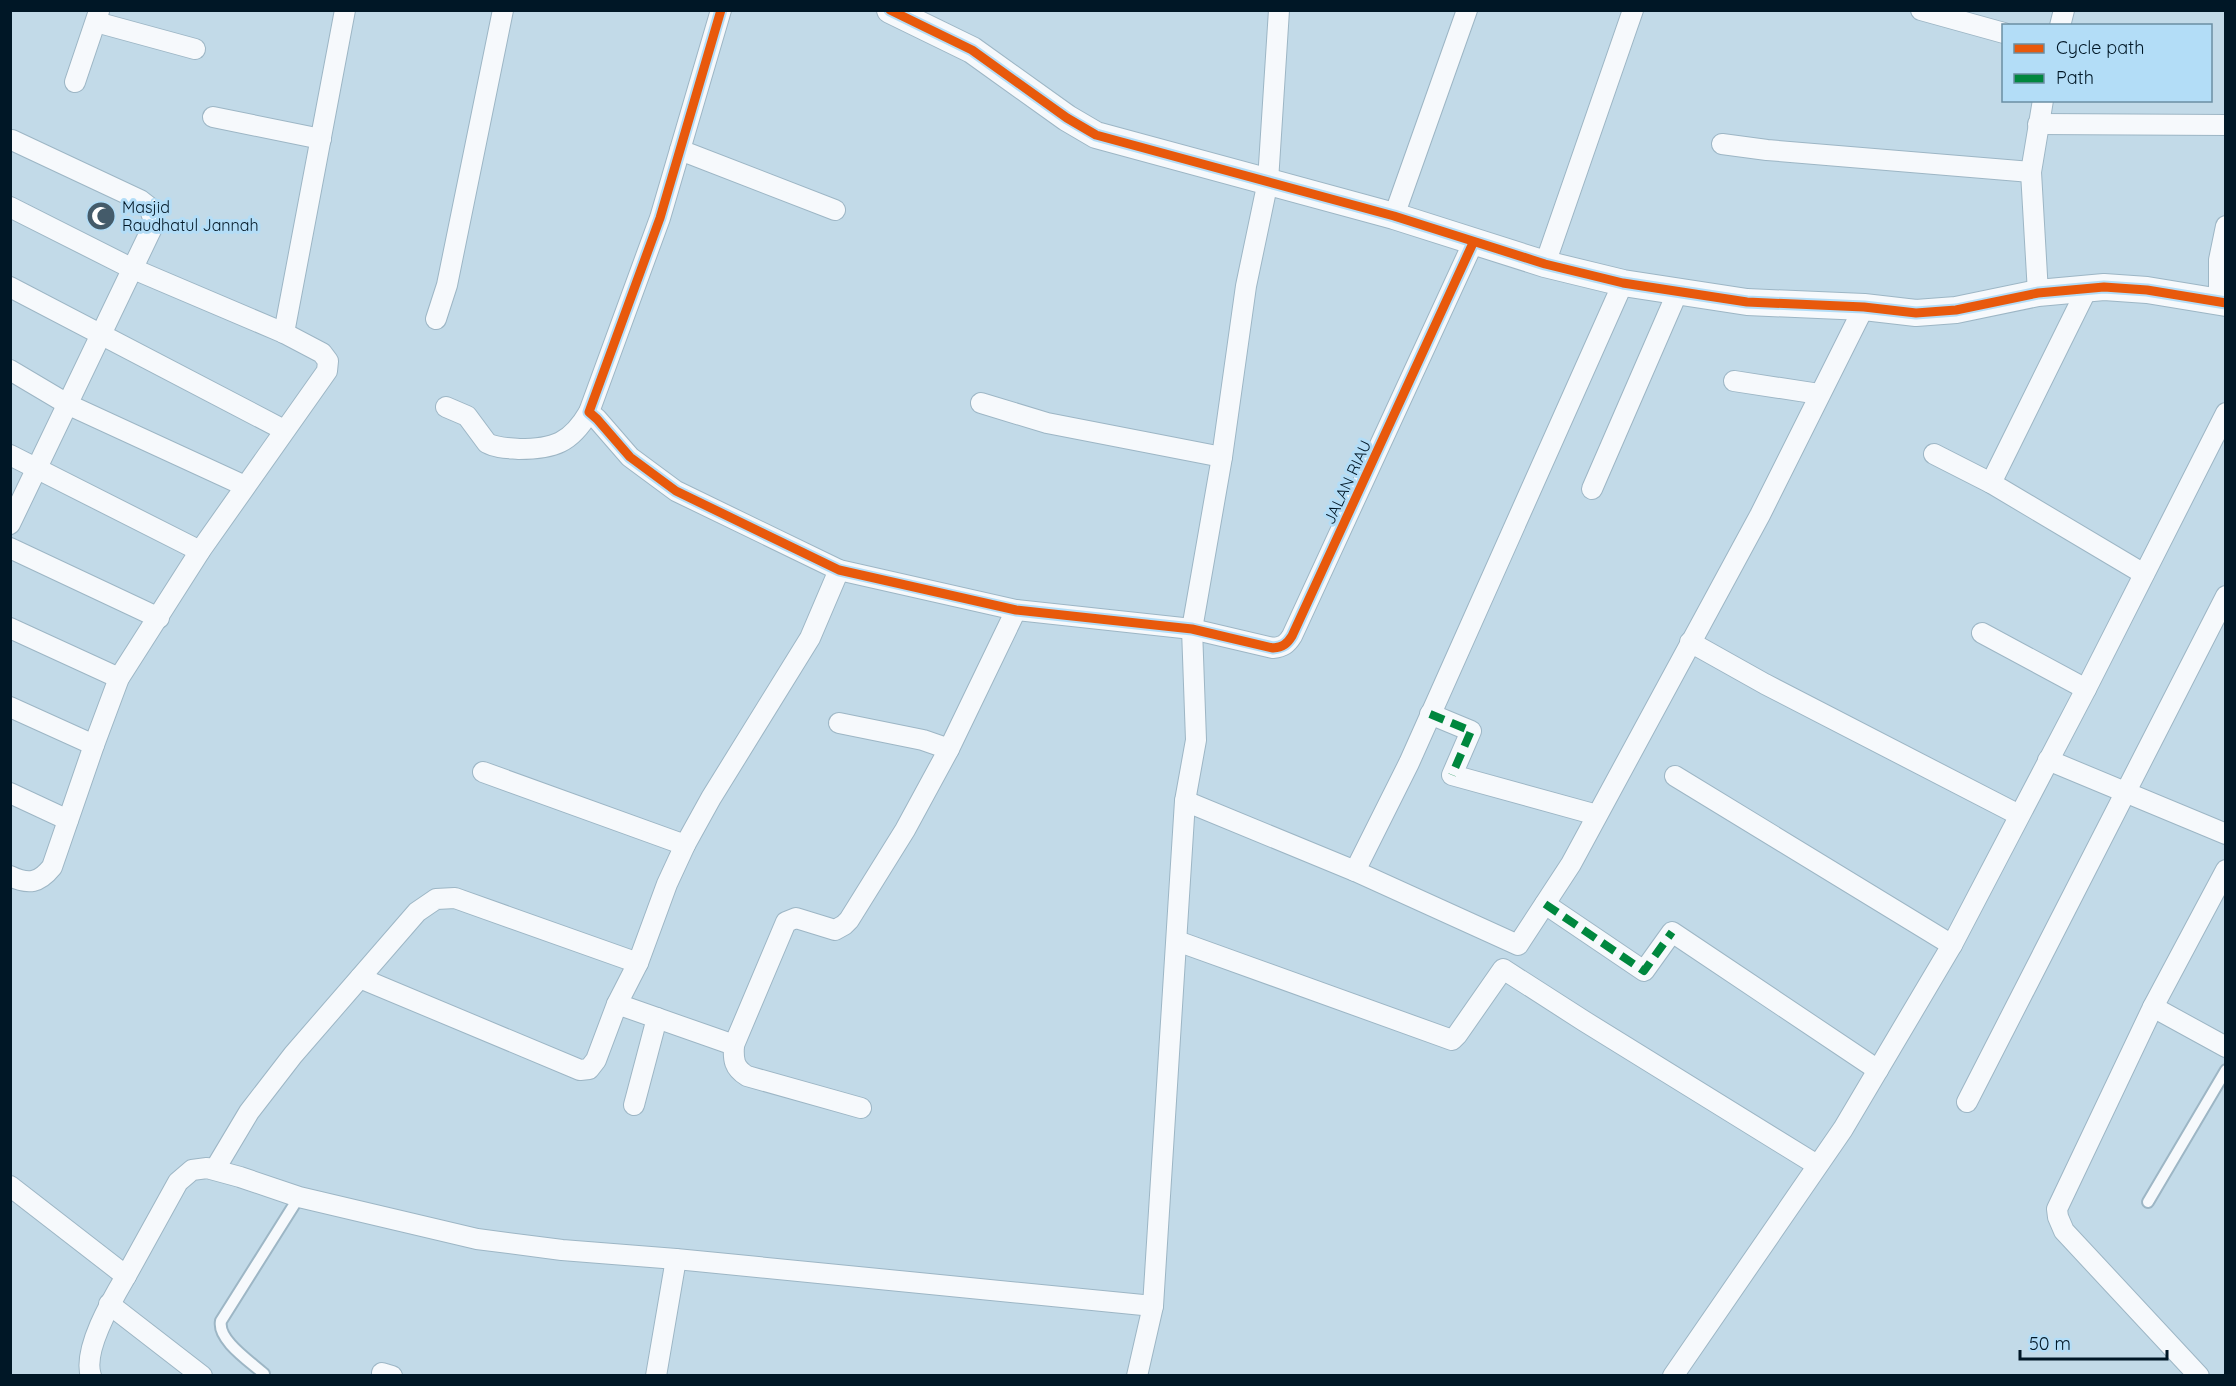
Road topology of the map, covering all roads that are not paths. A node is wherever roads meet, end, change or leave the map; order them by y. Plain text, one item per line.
1 (345, 10) edge
2 (503, 10) edge
3 (721, 10) edge
4 (890, 10) edge
5 (1279, 10) edge
6 (1467, 10) edge
7 (1633, 10) edge
8 (1921, 10) edge
9 (97, 16) edge
10 (2002, 32) edge
11 (195, 49) dead end
12 (75, 82) dead end
13 (2043, 102) edge
14 (213, 117) dead end
15 (2038, 124) junction
16 (2226, 125) edge
17 (321, 138) junction
18 (12, 140) dead end
19 (1722, 144) dead end
20 (680, 150) junction
21 (2031, 172) junction
22 (1268, 181) junction
23 (10, 207) edge
24 (835, 210) dead end
25 (1394, 216) junction
26 (2226, 226) edge
27 (1473, 243) junction
28 (1545, 264) junction
29 (131, 268) junction
30 (1623, 283) junction
31 (10, 287) edge
32 (2087, 289) junction
33 (1678, 291) junction
34 (2038, 294) junction
35 (2222, 302) edge
36 (1864, 307) junction
37 (436, 319) dead end
38 (284, 333) junction
39 (102, 336) junction
40 (10, 370) edge
41 (1734, 381) dead end
42 (1819, 394) junction
43 (981, 403) dead end
44 (69, 405) junction
45 (446, 407) dead end
46 (589, 412) junction
47 (2226, 413) edge
48 (284, 430) junction
49 (1934, 454) dead end
50 (10, 455) edge
51 (1222, 457) junction
52 (37, 470) junction
53 (1991, 483) junction
54 (245, 486) junction
55 (1592, 489) dead end
56 (10, 524) edge
57 (10, 548) edge
58 (200, 551) junction
59 (839, 570) junction
60 (2144, 574) junction
61 (2226, 596) edge
62 (1016, 610) junction
63 (159, 618) junction
64 (10, 628) edge
65 (1192, 629) junction
66 (1982, 633) dead end
67 (1690, 642) junction
68 (119, 678) junction
69 (2086, 689) junction
70 (10, 707) edge
71 (1430, 714) junction
72 (839, 723) dead end
73 (94, 745) junction
74 (949, 749) junction
75 (2048, 760) junction
76 (483, 772) dead end
77 (1675, 776) dead end
78 (2125, 791) junction
79 (10, 793) edge
80 (1185, 801) junction
81 (1597, 814) junction
82 (2019, 815) junction
83 (68, 820) junction
84 (2226, 834) edge
85 (685, 845) junction
86 (2226, 870) edge
87 (1355, 871) junction
88 (10, 876) edge
89 (1545, 903) junction
90 (1177, 941) junction
91 (1518, 945) junction
92 (1952, 945) junction
93 (638, 963) junction
94 (1503, 969) junction
95 (360, 978) junction
96 (617, 1004) junction
97 (2153, 1007) junction
98 (657, 1018) junction
99 (734, 1045) junction
100 (2226, 1047) edge
101 (1878, 1070) junction
102 (2226, 1070) edge
103 (1967, 1102) dead end
104 (634, 1105) dead end
105 (861, 1108) dead end
106 (1817, 1165) junction
107 (215, 1169) junction
108 (10, 1186) edge
109 (299, 1197) junction
110 (2148, 1202) dead end
111 (676, 1258) junction
112 (126, 1276) junction
113 (109, 1304) junction
114 (1153, 1306) junction
115 (264, 1374) dead end
116 (91, 1376) edge
117 (202, 1376) edge
118 (656, 1376) edge
119 (1137, 1376) edge
120 (1673, 1376) edge
121 (2199, 1376) edge

1 - 17 street
2 - 37 street
3 - 20 street
4 - 22 street
5 - 22 street
6 - 25 street
7 - 28 street
8 - 10 street
9 - 11 street
9 - 12 street
13 - 15 street
14 - 17 street
15 - 16 street
15 - 21 street
17 - 38 street
18 - 29 street
19 - 21 street
20 - 24 street
20 - 46 street
21 - 34 street
22 - 25 street
22 - 51 street
23 - 29 street
25 - 27 street
26 - 35 street
27 - 28 street
27 - 65 street, JALAN RIAU
28 - 30 street
29 - 38 street
29 - 39 street
30 - 33 street
30 - 71 street
31 - 39 street
32 - 34 street
32 - 35 street
32 - 53 street
33 - 36 street
33 - 55 street
34 - 36 street
36 - 42 street
38 - 48 street
39 - 44 street
39 - 48 street
40 - 44 street
41 - 42 street
42 - 67 street
43 - 51 street
44 - 52 street
44 - 54 street
45 - 46 street
46 - 59 street, JALAN RIAU
47 - 60 street
48 - 54 street
49 - 53 street
50 - 52 street
51 - 65 street
52 - 56 street
52 - 58 street
53 - 60 street
54 - 58 street
57 - 63 street
58 - 63 street
59 - 62 street, JALAN RIAU
59 - 85 street
60 - 69 street
61 - 78 street
62 - 65 street, JALAN RIAU
62 - 74 street
63 - 68 street
64 - 68 street
65 - 80 street
66 - 69 street
67 - 81 street
67 - 82 street
68 - 73 street
69 - 75 street
70 - 73 street
71 - 81 street
71 - 87 street
72 - 74 street
73 - 83 street
74 - 99 street
75 - 78 street
75 - 82 street
76 - 85 street
77 - 92 street
78 - 84 street
78 - 103 street
79 - 83 street
80 - 87 street
80 - 90 street
81 - 89 street
82 - 92 street
83 - 88 street
85 - 93 street
86 - 97 street
87 - 91 street
89 - 91 street
89 - 101 street
90 - 94 street
90 - 114 street
91 - 94 street
92 - 101 street
93 - 95 street
93 - 96 street
94 - 106 street
95 - 96 street
95 - 107 street
96 - 98 street
97 - 100 street
97 - 121 street
98 - 99 street
98 - 104 street
99 - 105 street
101 - 106 street
102 - 110 lane
106 - 120 street
107 - 109 street
107 - 112 street
108 - 112 street
109 - 111 street
109 - 115 lane
111 - 114 street
111 - 118 street
112 - 113 street
113 - 116 street
113 - 117 street
114 - 119 street

